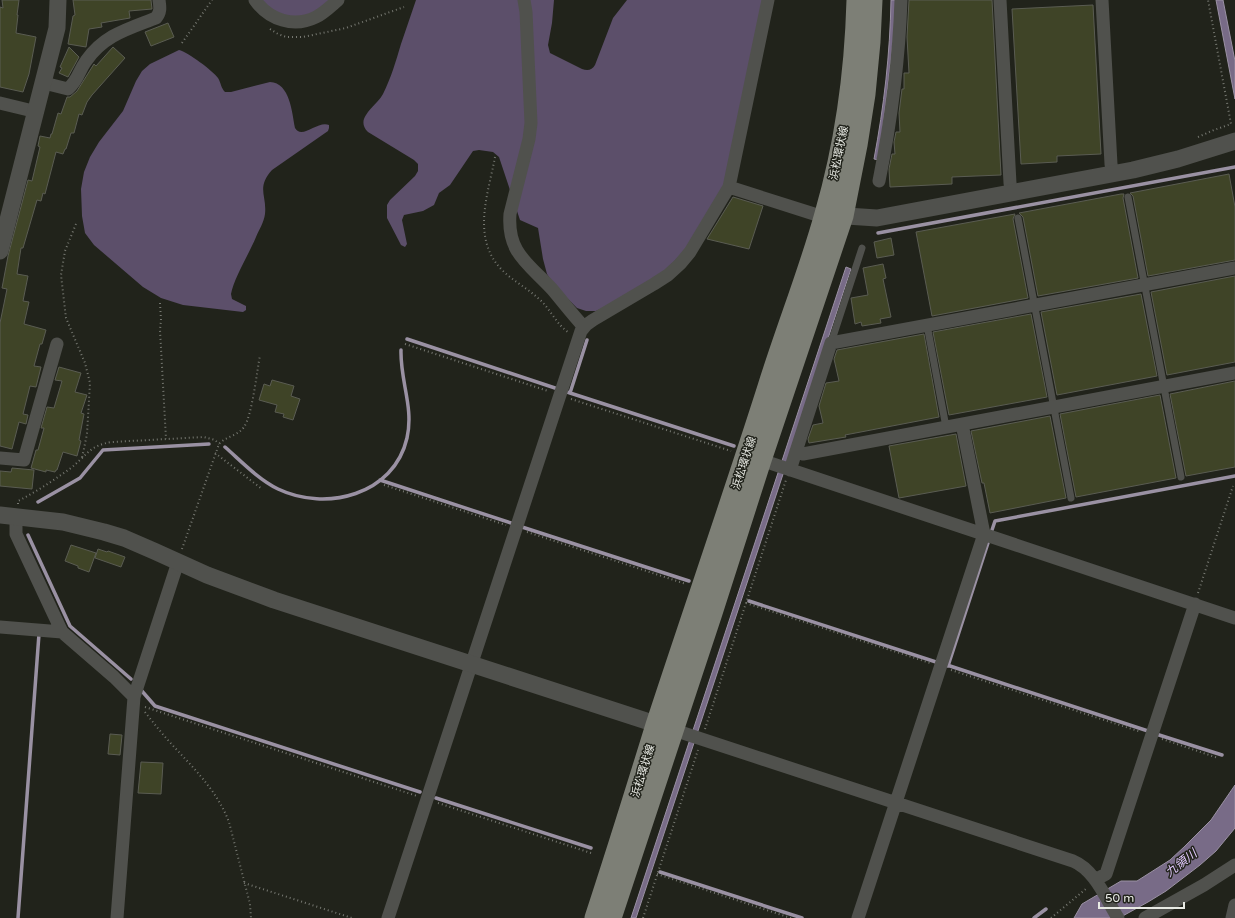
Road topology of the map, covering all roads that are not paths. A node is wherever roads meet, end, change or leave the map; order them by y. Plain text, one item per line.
1 (58, 0) edge
2 (159, 0) edge
3 (255, 0) edge
4 (338, 0) edge
5 (524, 0) edge
6 (768, 0) edge
7 (857, 0) edge
8 (872, 0) edge
9 (901, 0) edge
10 (1000, 0) edge
11 (1102, 0) edge
12 (44, 83) junction
13 (0, 103) edge
14 (37, 112) junction
15 (1235, 141) edge
16 (1113, 174) junction
17 (879, 181) dead end
18 (729, 187) junction
19 (1012, 193) junction
20 (1128, 197) dead end
21 (834, 215) junction
22 (1018, 218) dead end
23 (862, 248) dead end
24 (0, 251) edge
25 (1235, 268) edge
26 (1144, 285) junction
27 (1035, 305) junction
28 (927, 325) junction
29 (584, 327) junction
30 (831, 343) junction
31 (57, 344) dead end
32 (1235, 373) edge
33 (1164, 386) junction
34 (1054, 407) junction
35 (962, 424) junction
36 (946, 427) junction
37 (796, 451) junction
38 (0, 458) edge
39 (760, 460) junction
40 (789, 470) junction
41 (1181, 477) dead end
42 (1072, 498) dead end
43 (8, 516) edge
44 (984, 534) junction
45 (178, 562) junction
46 (1195, 604) junction
47 (1235, 618) edge
48 (0, 627) edge
49 (62, 632) junction
50 (471, 665) junction
51 (134, 697) junction
52 (684, 734) junction
53 (896, 803) junction
54 (1235, 865) edge
55 (1096, 882) junction
56 (1235, 905) edge
57 (117, 918) edge
58 (388, 918) edge
59 (595, 918) edge
60 (611, 918) edge
61 (858, 918) edge
62 (1118, 918) edge
63 (1145, 918) edge
64 (1232, 918) edge

1 - 12 street
2 - 12 street
3 - 4 street
5 - 29 street
6 - 18 street
7 - 21 main road, 浜松環状線
8 - 21 main road, 浜松環状線
9 - 17 street
10 - 19 street
11 - 16 street
12 - 14 street
13 - 14 street
14 - 24 street
15 - 16 street
16 - 19 street
18 - 21 street
18 - 29 street
19 - 21 street
20 - 26 lane
21 - 39 main road, 浜松環状線
22 - 27 lane
23 - 30 lane
25 - 26 street
26 - 27 street
26 - 33 lane
27 - 28 street
27 - 34 lane
28 - 30 street
28 - 36 lane
29 - 50 street
30 - 37 street
31 - 38 street
32 - 33 street
33 - 34 street
33 - 41 lane
34 - 35 street
34 - 42 lane
35 - 36 street
35 - 44 street
36 - 37 street
37 - 40 street
39 - 40 street
39 - 52 main road, 浜松環状線
40 - 44 street
43 - 45 street
43 - 49 street
44 - 46 street
44 - 53 street
45 - 50 street
45 - 51 street
46 - 47 street
46 - 55 street
48 - 49 street
49 - 51 street
50 - 52 street
50 - 58 street
51 - 57 street
52 - 53 street
52 - 59 main road, 浜松環状線
52 - 60 main road, 浜松環状線
53 - 55 street
53 - 61 street
54 - 63 street
55 - 62 street
56 - 64 street

